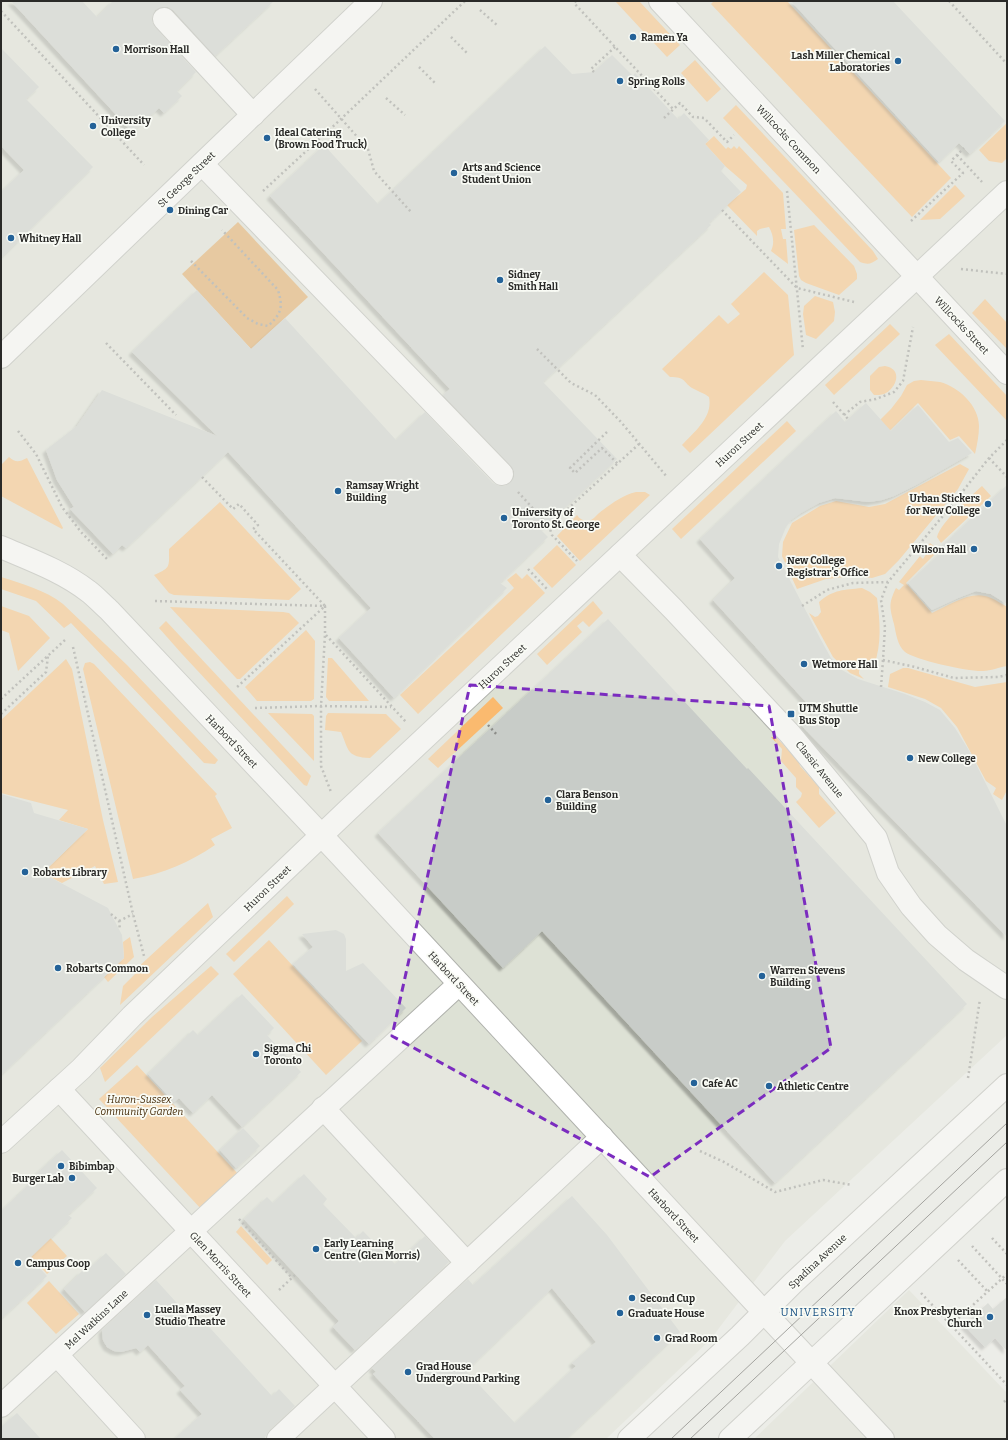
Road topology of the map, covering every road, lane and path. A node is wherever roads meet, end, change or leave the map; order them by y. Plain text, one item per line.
1 (371, 1) edge
2 (465, 1) edge
3 (576, 1) edge
4 (660, 1) edge
5 (949, 1) edge
6 (480, 10) dead end
7 (1, 11) edge
8 (164, 19) dead end
9 (498, 26) dead end
10 (451, 37) dead end
11 (615, 47) junction
12 (468, 54) dead end
13 (1007, 64) edge
14 (419, 67) dead end
15 (594, 72) dead end
16 (436, 84) dead end
17 (312, 86) dead end
18 (386, 98) dead end
19 (673, 108) junction
20 (253, 115) junction
21 (405, 115) dead end
22 (664, 118) dead end
23 (341, 119) junction
24 (734, 135) dead end
25 (964, 148) dead end
26 (957, 155) junction
27 (202, 164) junction
28 (144, 165) dead end
29 (982, 183) dead end
30 (787, 191) dead end
31 (1007, 192) edge
32 (245, 208) junction
33 (722, 210) dead end
34 (411, 212) dead end
35 (911, 221) dead end
36 (222, 230) dead end
37 (191, 261) dead end
38 (957, 268) dead end
39 (1007, 274) edge
40 (917, 277) junction
41 (797, 288) junction
42 (854, 302) dead end
43 (913, 327) dead end
44 (106, 343) dead end
45 (537, 349) dead end
46 (803, 350) dead end
47 (1, 357) edge
48 (1007, 373) edge
49 (833, 402) dead end
50 (176, 415) dead end
51 (844, 415) junction
52 (848, 419) dead end
53 (18, 431) dead end
54 (607, 432) dead end
55 (1007, 440) edge
56 (639, 444) junction
57 (989, 458) junction
58 (618, 464) junction
59 (502, 474) dead end
60 (202, 477) dead end
61 (668, 477) dead end
62 (1007, 477) edge
63 (533, 510) dead end
64 (548, 526) junction
65 (1, 547) edge
66 (620, 555) junction
67 (107, 559) dead end
68 (578, 562) dead end
69 (528, 569) dead end
70 (888, 582) junction
71 (548, 591) dead end
72 (155, 602) dead end
73 (325, 606) junction
74 (802, 606) dead end
75 (325, 634) junction
76 (65, 640) dead end
77 (73, 647) dead end
78 (48, 656) junction
79 (882, 660) junction
80 (1007, 675) edge
81 (880, 687) dead end
82 (236, 688) dead end
83 (1, 699) edge
84 (321, 706) junction
85 (391, 707) junction
86 (254, 708) dead end
87 (1, 714) edge
88 (488, 724) dead end
89 (409, 726) dead end
90 (498, 736) dead end
91 (331, 792) dead end
92 (322, 835) junction
93 (111, 914) dead end
94 (133, 914) junction
95 (114, 920) dead end
96 (119, 921) junction
97 (118, 926) dead end
98 (120, 930) dead end
99 (144, 956) dead end
100 (984, 972) junction
101 (459, 984) junction
102 (1007, 988) edge
103 (968, 1078) dead end
104 (1007, 1085) edge
105 (59, 1089) junction
106 (323, 1108) junction
107 (602, 1137) junction
108 (1, 1142) edge
109 (700, 1151) dead end
110 (1007, 1180) edge
111 (852, 1185) dead end
112 (244, 1224) dead end
113 (191, 1231) junction
114 (992, 1238) dead end
115 (970, 1244) dead end
116 (1007, 1254) edge
117 (956, 1257) dead end
118 (467, 1263) junction
119 (1007, 1274) edge
120 (295, 1275) dead end
121 (292, 1278) junction
122 (1002, 1278) junction
123 (1007, 1284) edge
124 (283, 1286) dead end
125 (919, 1291) dead end
126 (988, 1292) junction
127 (764, 1312) junction
128 (951, 1325) junction
129 (56, 1355) junction
130 (812, 1363) junction
131 (1007, 1385) edge
132 (335, 1386) junction
133 (1007, 1399) edge
134 (1004, 1402) dead end
135 (1, 1406) edge
136 (134, 1439) edge
137 (278, 1439) edge
138 (384, 1439) edge
139 (629, 1439) edge
140 (730, 1439) edge
141 (883, 1439) edge

1 - 20 street, St George Street
2 - 23 path
3 - 11 path
4 - 40 street, Willcocks Common
5 - 13 path
6 - 9 path
7 - 28 path
8 - 20 street
10 - 12 path
11 - 15 path
11 - 19 path
14 - 16 path
17 - 23 path
18 - 21 path
19 - 22 path
19 - 24 path
20 - 27 street, St George Street
23 - 32 path
23 - 34 path
25 - 26 path
26 - 29 path
26 - 35 path
27 - 32 street
27 - 47 street, St George Street
30 - 41 path
31 - 40 street, Huron Street
32 - 59 street
33 - 41 path
36 - 37 path
38 - 39 path
40 - 48 street, Willcocks Street
40 - 66 street, Huron Street
41 - 42 path
41 - 46 path
43 - 51 path
44 - 50 path
45 - 56 path
49 - 51 path
51 - 52 path
53 - 67 path
54 - 58 path
55 - 57 path
56 - 58 path
56 - 61 path
57 - 62 path
57 - 70 path
58 - 64 path
60 - 73 path
63 - 64 path
64 - 68 path
65 - 92 street, Harbord Street
66 - 92 street, Huron Street
66 - 100 street, Classic Avenue
69 - 71 path
70 - 74 path
70 - 79 path
72 - 73 path
73 - 75 path
73 - 82 path
75 - 84 path
75 - 85 path
76 - 78 path
77 - 94 path
78 - 83 path
78 - 87 path
79 - 80 path
79 - 81 path
84 - 85 path
84 - 86 path
84 - 91 path
85 - 89 path
88 - 90 path
92 - 101 street, Harbord Street
92 - 105 street, Huron Street
93 - 96 path
94 - 96 path
94 - 99 path
95 - 96 path
96 - 97 path
96 - 98 path
100 - 102 street, Classic Avenue
100 - 103 path
101 - 106 street, Mel Watkins Lane
101 - 107 street, Harbord Street
104 - 127 street, Spadina Avenue
105 - 108 street, Huron Street
105 - 113 street, Glen Morris Street
106 - 113 street, Mel Watkins Lane
106 - 118 street
107 - 118 street
107 - 127 street, Harbord Street
109 - 111 path
110 - 130 street
112 - 121 path
113 - 129 street, Mel Watkins Lane
113 - 132 street, Glen Morris Street
114 - 116 path
115 - 122 path
117 - 126 path
118 - 132 street
119 - 122 path
120 - 121 path
121 - 124 path
122 - 123 path
122 - 126 path
125 - 128 path
126 - 128 path
127 - 130 street, Harbord Street
127 - 139 street, Spadina Avenue
128 - 131 path
129 - 135 street, Mel Watkins Lane
129 - 136 street
130 - 140 street
130 - 141 street, Harbord Street
132 - 137 street
132 - 138 street, Glen Morris Street
133 - 134 path

